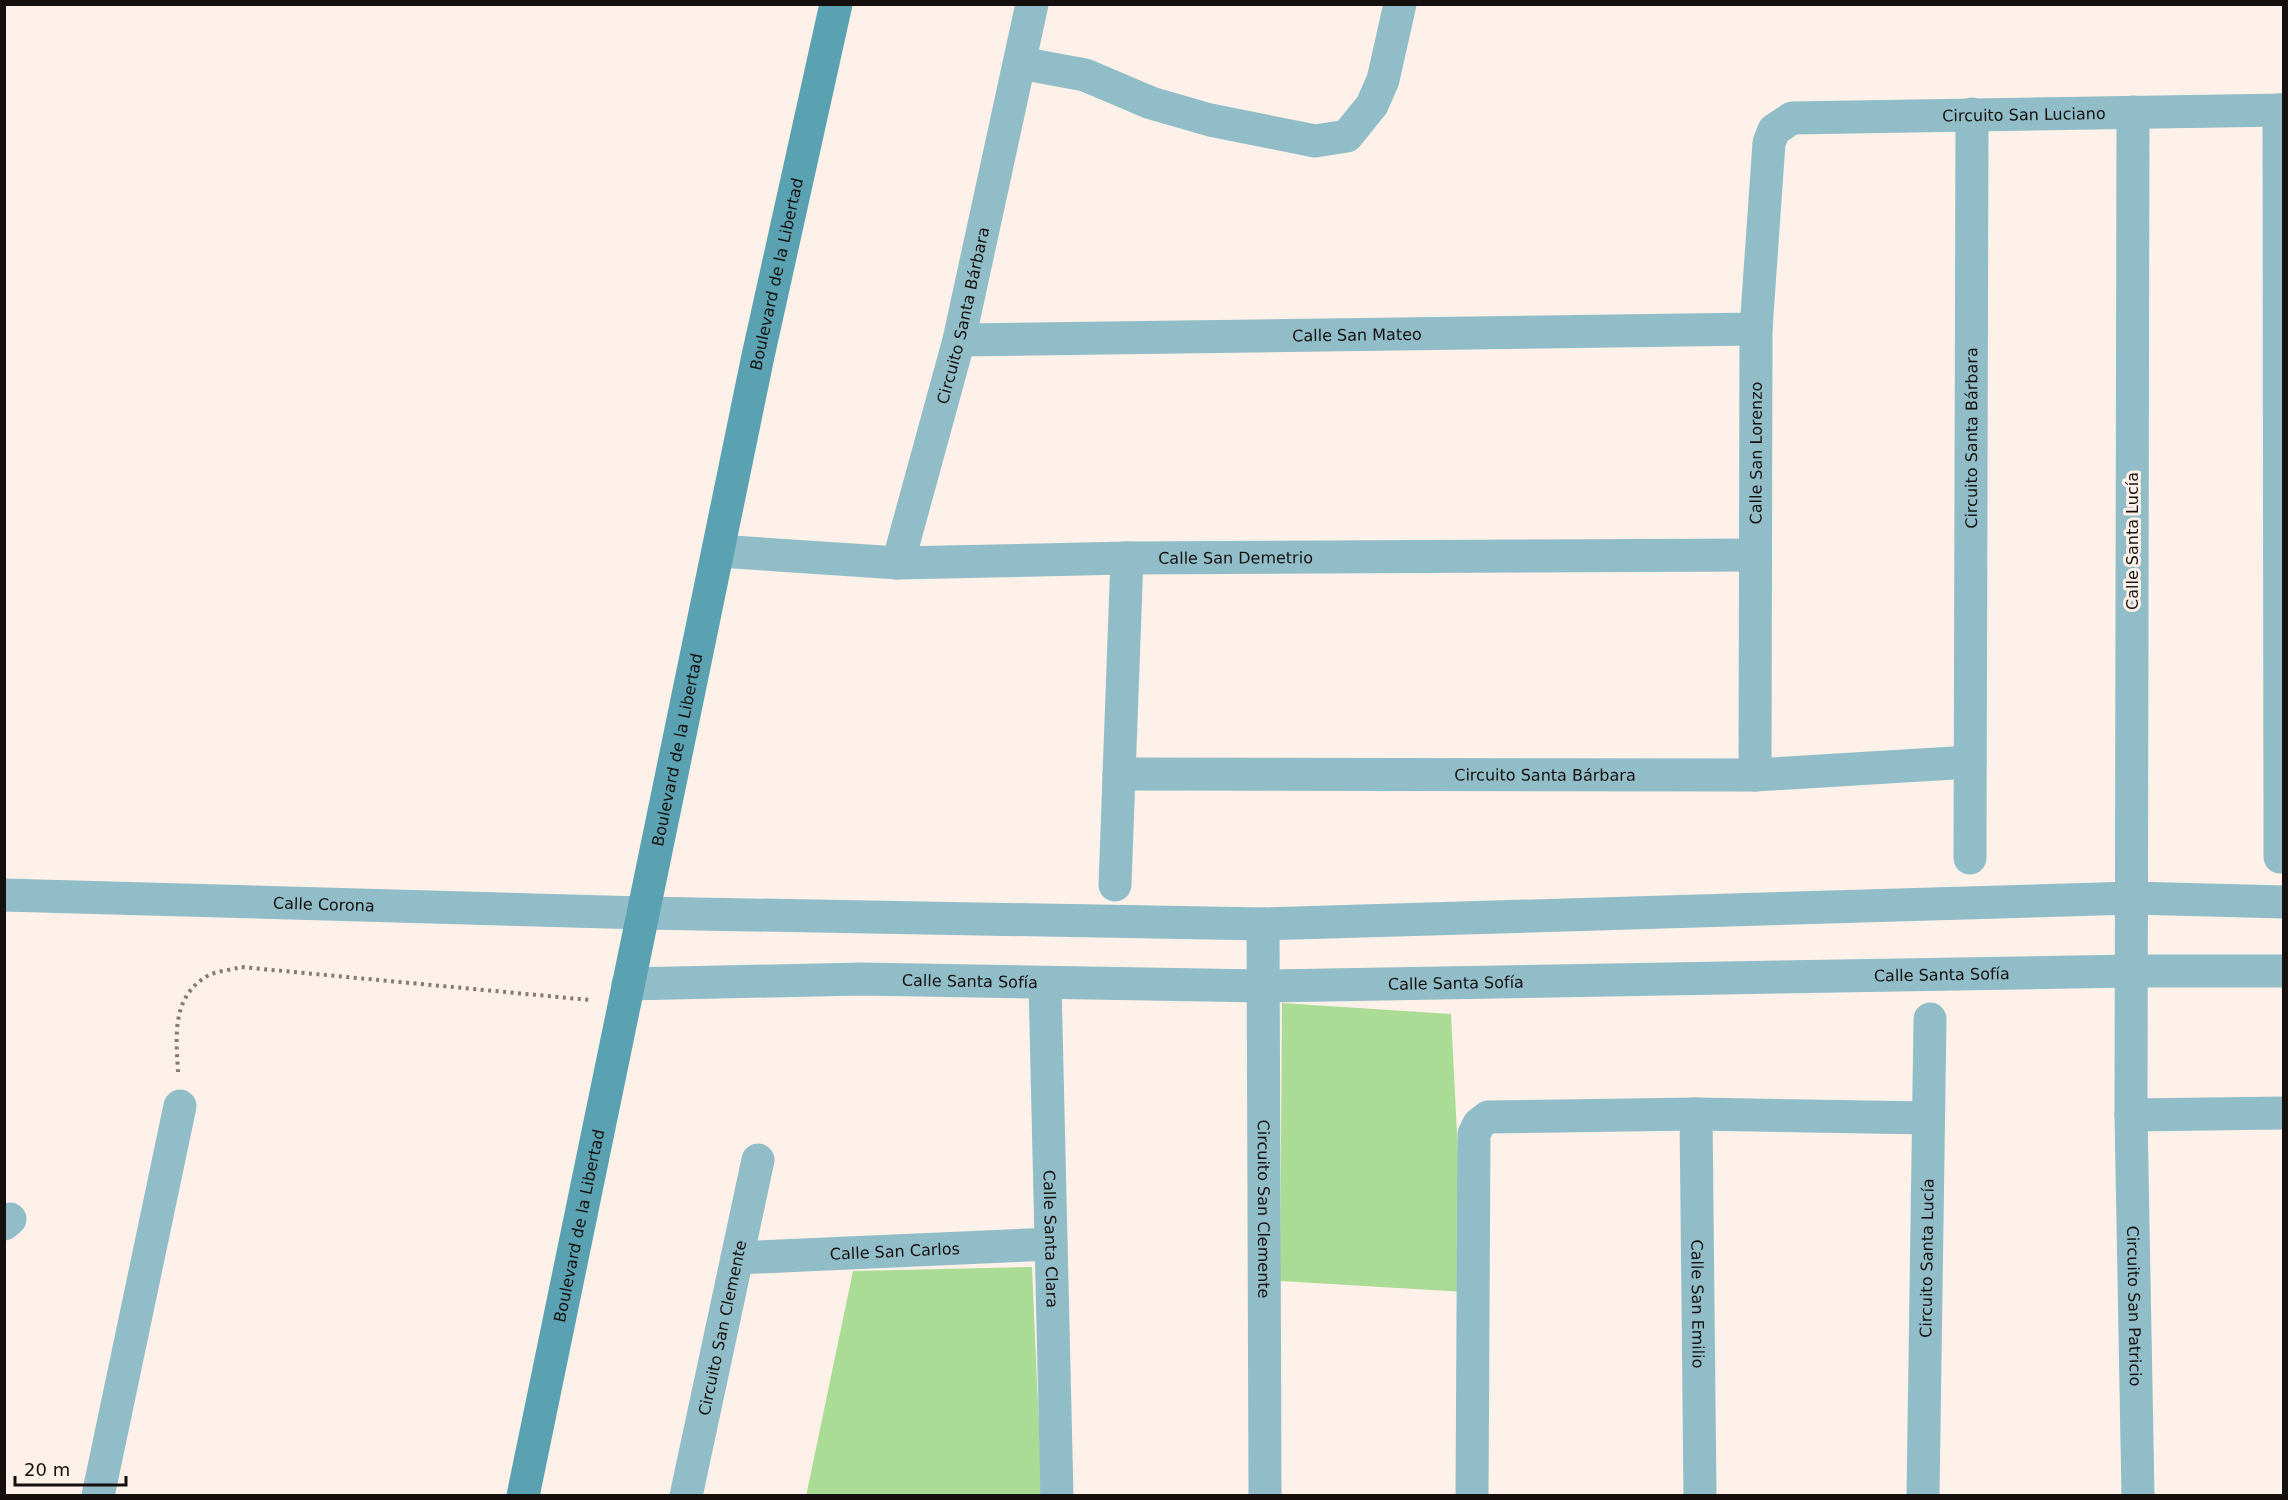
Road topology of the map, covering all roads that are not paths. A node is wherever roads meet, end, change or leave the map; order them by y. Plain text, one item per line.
1 (836, 4) edge
2 (1032, 4) edge
3 (1400, 4) edge
4 (1020, 63) junction
5 (2281, 110) edge
6 (2133, 112) junction
7 (1972, 114) junction
8 (1774, 130) joint
9 (1756, 330) junction
10 (2281, 335) edge
11 (959, 340) junction
12 (2281, 542) edge
13 (717, 551) junction
14 (1754, 555) junction
15 (1127, 558) junction
16 (898, 563) junction
17 (1970, 762) junction
18 (2282, 765) edge
19 (1119, 774) junction
20 (1755, 775) junction
21 (2280, 857) dead end
22 (1970, 858) dead end
23 (1115, 885) dead end
24 (4, 895) edge
25 (2132, 898) junction
26 (2283, 902) edge
27 (643, 913) junction
28 (1263, 924) junction
29 (2131, 971) junction
30 (2283, 971) edge
31 (1045, 982) junction
32 (1263, 986) junction
33 (626, 994) junction
34 (1929, 1019) dead end
35 (180, 1106) road end
36 (2283, 1113) edge
37 (1696, 1114) junction
38 (2131, 1115) junction
39 (1928, 1118) junction
40 (758, 1160) dead end
41 (1051, 1244) junction
42 (737, 1258) junction
43 (98, 1496) edge
44 (523, 1496) edge
45 (686, 1496) edge
46 (1057, 1496) edge
47 (1265, 1496) edge
48 (1472, 1496) edge
49 (1700, 1496) edge
50 (1923, 1496) edge
51 (2138, 1496) edge

1 - 13 street, Boulevard de la Libertad
2 - 4 street, Circuito Santa Bárbara
3 - 4 street
4 - 11 street, Circuito Santa Bárbara
5 - 6 street, Circuito San Luciano
5 - 10 street, Circuito San Luciano
6 - 7 street, Circuito San Luciano
6 - 25 street, Calle Santa Lucía
7 - 8 street, Circuito San Luciano
7 - 17 street, Circuito Santa Bárbara
8 - 9 street, Calle San Lorenzo
9 - 11 street, Calle San Mateo
9 - 14 street, Calle San Lorenzo
10 - 12 street, Circuito San Luciano
11 - 16 street, Circuito Santa Bárbara
12 - 18 street, Circuito San Luciano
13 - 16 street, Calle San Demetrio
13 - 27 street, Boulevard de la Libertad
14 - 15 street, Calle San Demetrio
14 - 20 street, Calle San Lorenzo
15 - 16 street, Calle San Demetrio
15 - 19 street
17 - 20 street, Circuito Santa Bárbara
17 - 22 street, Circuito Santa Bárbara
18 - 21 street, Circuito San Luciano
19 - 20 street, Circuito Santa Bárbara
19 - 23 street
24 - 27 street, Calle Corona
25 - 26 street
25 - 28 street
25 - 29 street, Calle Santa Lucía
27 - 28 street
27 - 33 street, Boulevard de la Libertad
28 - 32 street, Circuito San Clemente
29 - 30 street, Calle Santa Sofía
29 - 32 street, Calle Santa Sofía
29 - 38 street, Circuito San Patricio
31 - 32 street, Calle Santa Sofía
31 - 33 street, Calle Santa Sofía
31 - 41 street, Calle Santa Clara
32 - 47 street, Circuito San Clemente
33 - 44 street, Boulevard de la Libertad
34 - 39 street, Circuito Santa Lucía
35 - 43 street
36 - 38 street
37 - 39 street
37 - 48 street
37 - 49 street, Calle San Emilio
38 - 51 street, Circuito San Patricio
39 - 50 street, Circuito Santa Lucía
40 - 42 street, Circuito San Clemente
41 - 42 street, Calle San Carlos
41 - 46 street, Calle Santa Clara
42 - 45 street, Circuito San Clemente

